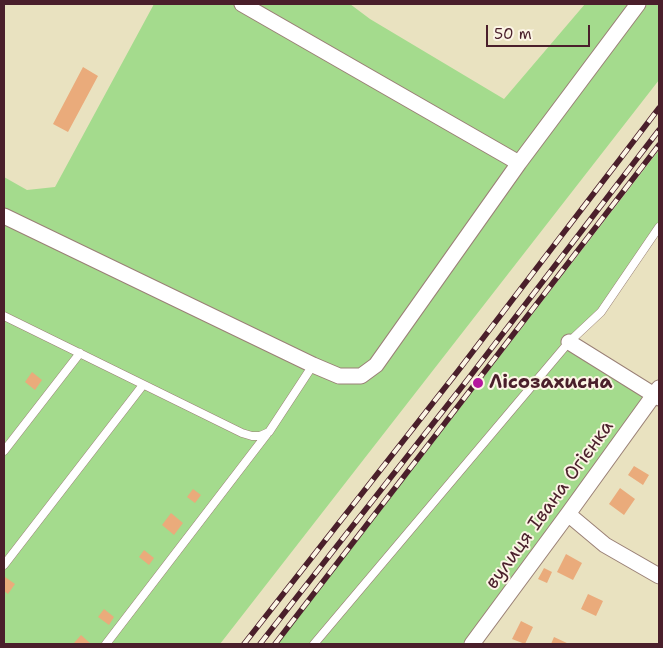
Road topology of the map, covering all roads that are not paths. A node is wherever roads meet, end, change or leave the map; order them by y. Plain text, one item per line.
1 (242, 4) edge
2 (638, 4) edge
3 (519, 163) junction
4 (4, 216) edge
5 (659, 226) edge
6 (4, 316) edge
7 (568, 342) junction
8 (80, 353) junction
9 (313, 365) junction
10 (143, 384) junction
11 (658, 394) edge
12 (269, 432) junction
13 (4, 452) edge
14 (568, 514) junction
15 (4, 565) edge
16 (659, 576) edge
17 (106, 644) edge
18 (314, 644) edge
19 (472, 644) edge

1 - 3 street
2 - 3 street
3 - 9 street
4 - 9 street
5 - 7 lane
6 - 8 lane
7 - 11 street
7 - 18 lane
8 - 10 lane
8 - 13 lane
9 - 12 lane
10 - 12 lane
10 - 15 lane
11 - 14 street, вулиця Івана Огієнка
12 - 17 lane
14 - 16 street
14 - 19 street, вулиця Івана Огієнка

